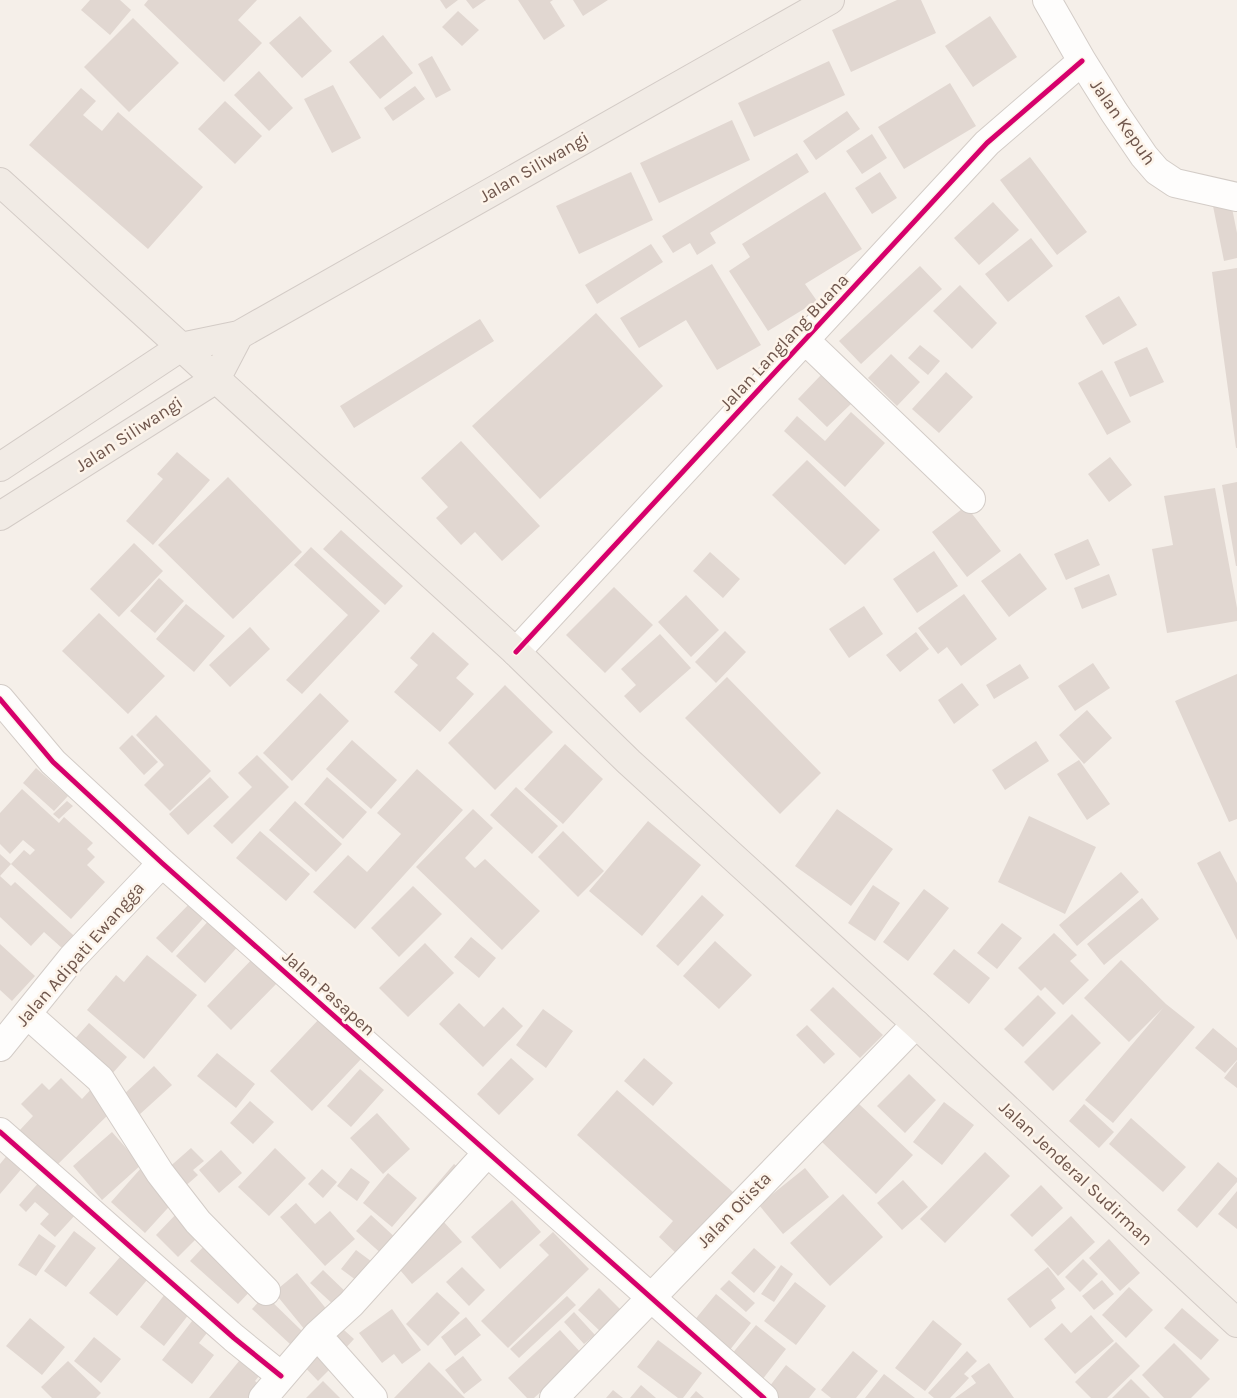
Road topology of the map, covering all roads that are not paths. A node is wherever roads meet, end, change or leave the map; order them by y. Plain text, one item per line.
1 (830, 0) edge
2 (1047, 0) edge
3 (1082, 61) junction
4 (0, 182) edge
5 (1236, 197) edge
6 (239, 335) junction
7 (805, 340) junction
8 (181, 347) junction
9 (216, 379) junction
10 (0, 467) edge
11 (971, 499) dead end
12 (0, 516) edge
13 (516, 652) junction
14 (0, 699) edge
15 (162, 862) junction
16 (27, 1014) junction
17 (916, 1024) junction
18 (0, 1047) edge
19 (0, 1132) edge
20 (486, 1153) junction
21 (266, 1291) dead end
22 (650, 1297) junction
23 (1237, 1323) edge
24 (317, 1335) junction
25 (281, 1376) junction
26 (263, 1398) edge
27 (373, 1398) edge
28 (554, 1398) edge
29 (764, 1398) edge

1 - 6 main road, Jalan Siliwangi
2 - 3 street, Jalan Kepuh
3 - 5 street, Jalan Kepuh
3 - 7 street, Jalan Langlang Buana
4 - 8 main road, Jalan Jenderal Sudirman
6 - 8 main road, Jalan Siliwangi
6 - 9 main road
7 - 11 street
7 - 13 street, Jalan Langlang Buana
8 - 9 main road, Jalan Jenderal Sudirman
8 - 10 main road, Jalan Siliwangi
9 - 12 main road, Jalan Siliwangi
9 - 13 main road, Jalan Jenderal Sudirman
13 - 17 main road, Jalan Jenderal Sudirman
14 - 15 street, Jalan Pasapen
15 - 16 street, Jalan Adipati Ewangga
15 - 20 street, Jalan Pasapen
16 - 18 street, Jalan Adipati Ewangga
16 - 21 street
17 - 22 street, Jalan Otista
17 - 23 main road, Jalan Jenderal Sudirman
19 - 25 street
20 - 22 street, Jalan Pasapen
20 - 24 street
22 - 28 street, Jalan Otista
22 - 29 street, Jalan Pasapen
24 - 25 street
24 - 27 street
25 - 26 street

